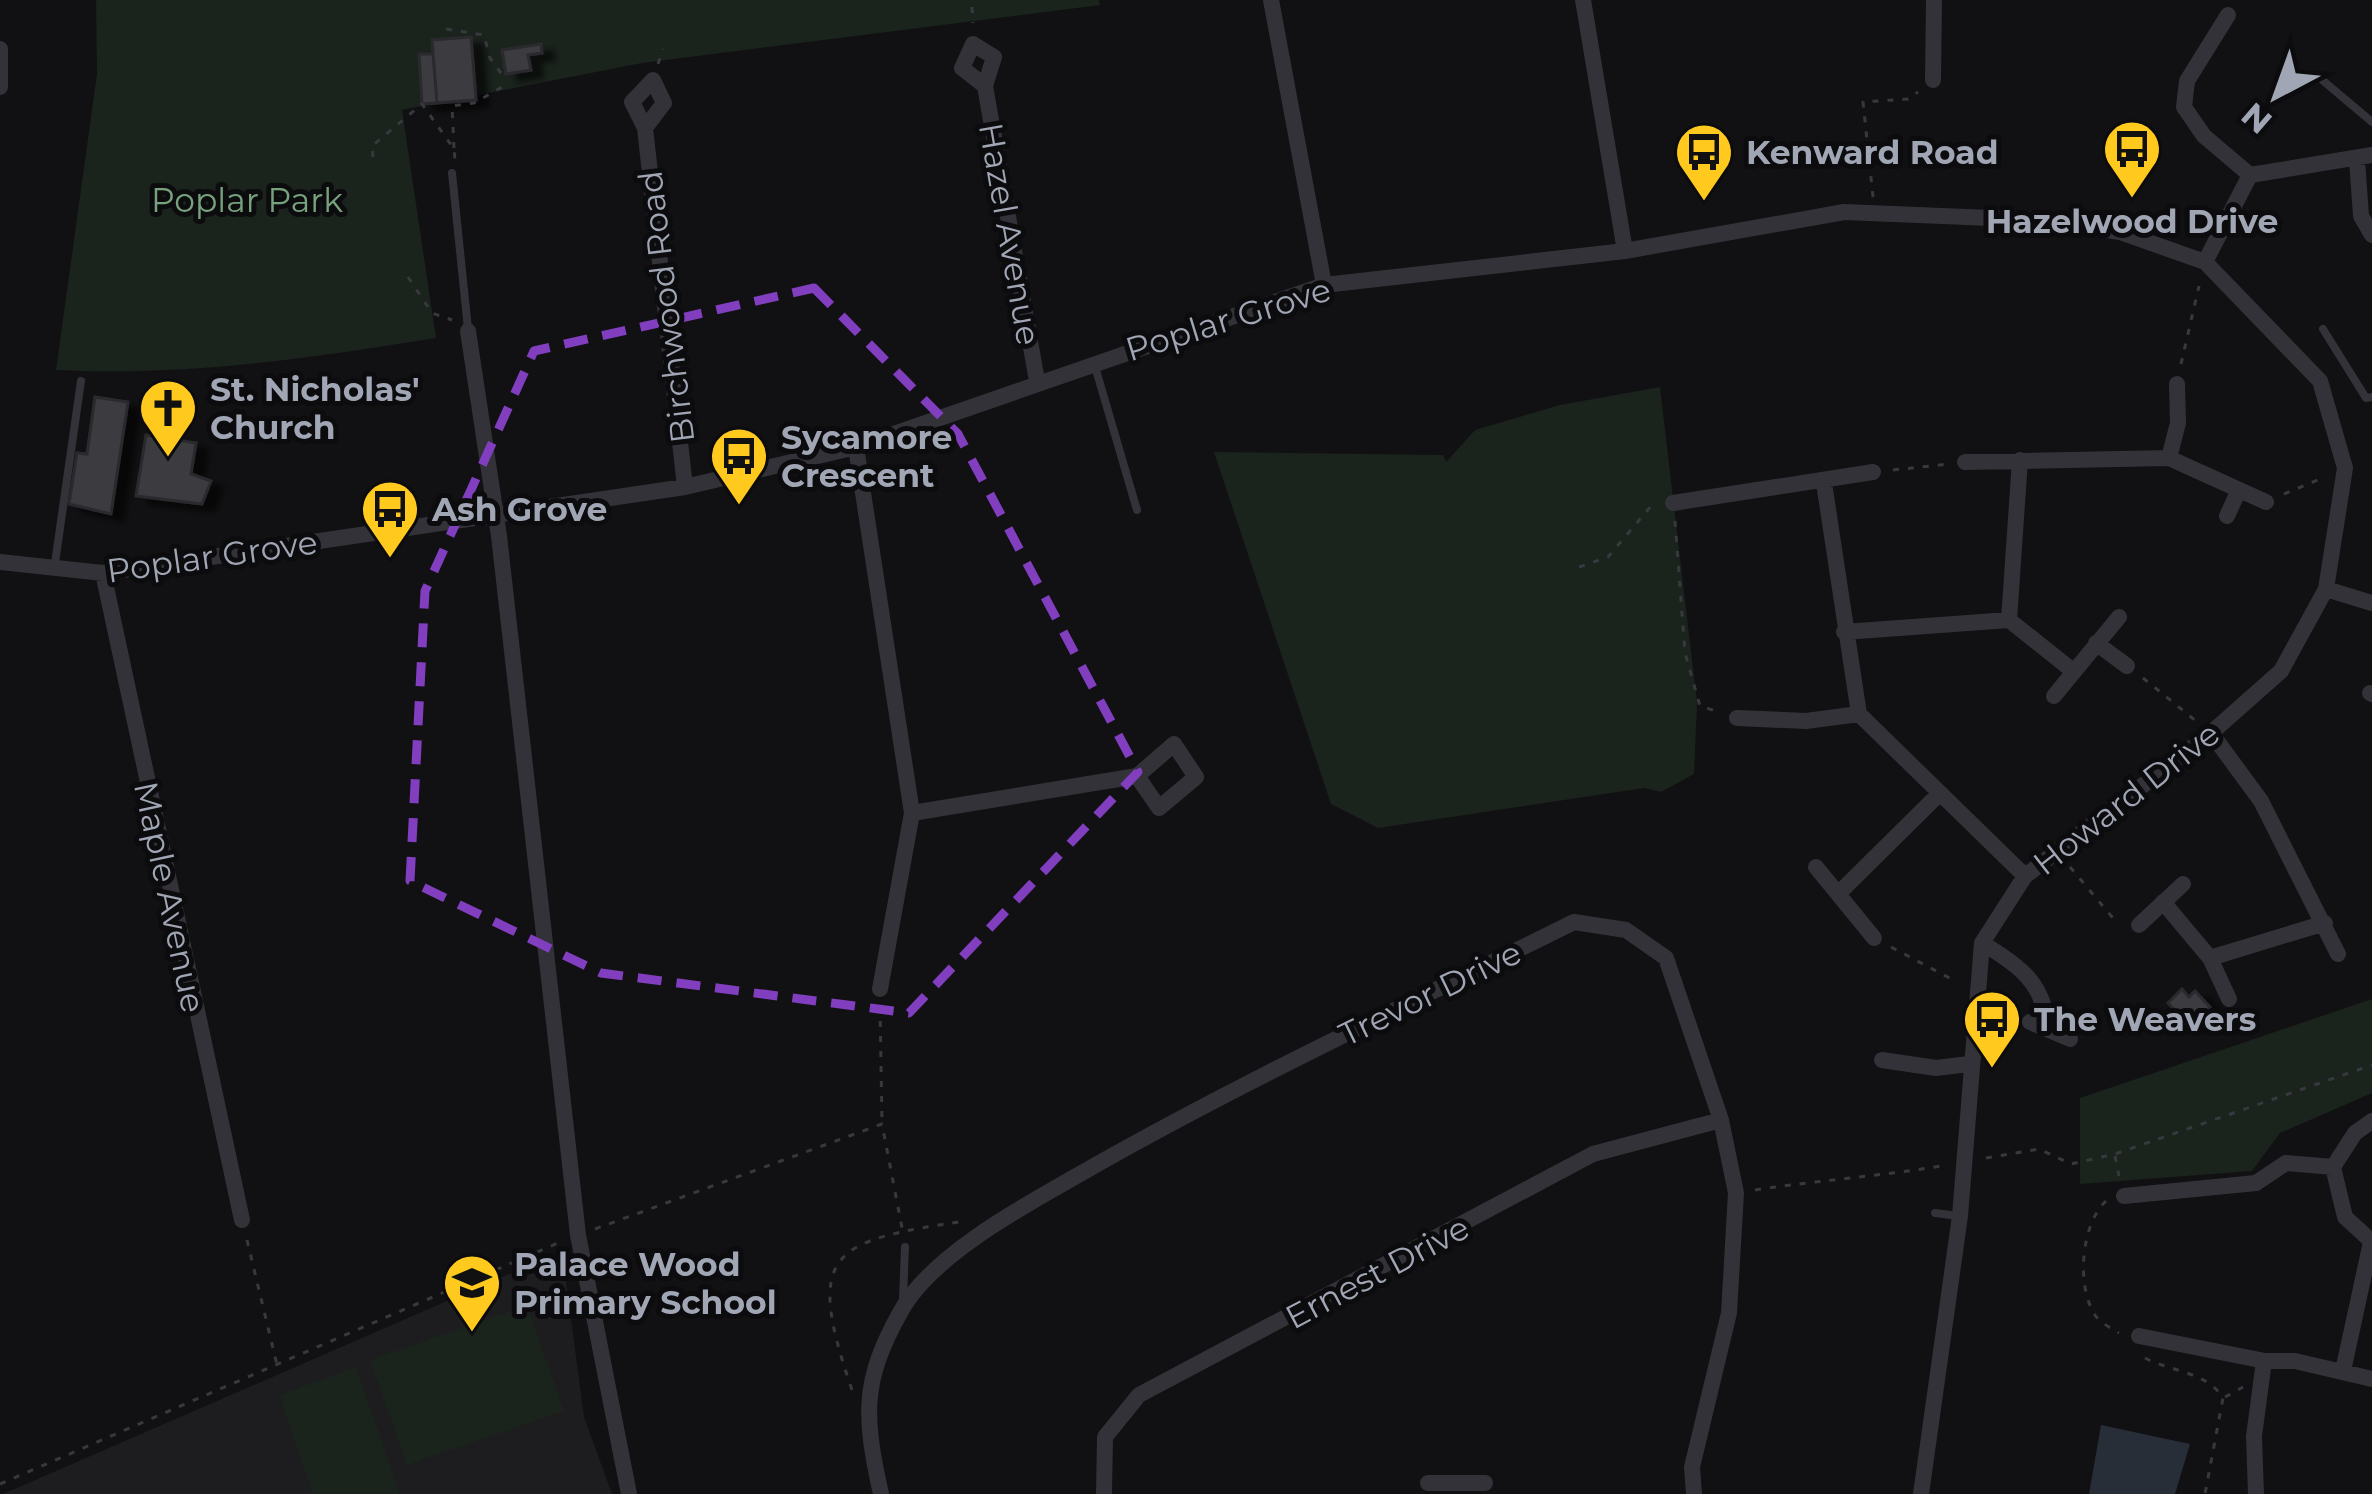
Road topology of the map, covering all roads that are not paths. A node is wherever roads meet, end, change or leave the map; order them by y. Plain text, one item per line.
1 (1271, 0) edge
2 (1583, 0) edge
3 (1934, 0) edge
4 (2228, 14) dead end
5 (0, 49) edge
6 (2321, 79) dead end
7 (1933, 80) road end
8 (985, 86) dead end
9 (0, 87) edge
10 (2372, 122) edge
11 (645, 128) dead end
12 (2364, 157) edge
13 (452, 173) road end
14 (2250, 175) junction
15 (2120, 232) joint
16 (2372, 235) edge
17 (1624, 251) junction
18 (2205, 262) junction
19 (1324, 285) junction
20 (468, 326) joint
21 (2323, 328) dead end
22 (1094, 362) junction
23 (81, 381) dead end
24 (1037, 381) junction
25 (2177, 383) road end
26 (2372, 397) edge
27 (856, 447) junction
28 (2169, 458) junction
29 (2020, 460) junction
30 (1965, 462) road end
31 (1873, 472) road end
32 (1824, 484) junction
33 (685, 487) junction
34 (2238, 492) junction
35 (2266, 502) road end
36 (1673, 503) road end
37 (1137, 510) dead end
38 (2227, 516) dead end
39 (496, 517) junction
40 (0, 562) edge
41 (54, 572) junction
42 (103, 573) junction
43 (2326, 590) junction
44 (2372, 603) edge
45 (2119, 617) dead end
46 (2009, 620) junction
47 (1844, 632) junction
48 (2096, 643) junction
49 (2127, 666) road end
50 (2073, 671) junction
51 (2054, 696) dead end
52 (1859, 714) junction
53 (1737, 718) road end
54 (2211, 733) junction
55 (1137, 776) dead end
56 (1940, 793) junction
57 (912, 813) junction
58 (1816, 867) dead end
59 (2025, 876) junction
60 (2182, 884) dead end
61 (1838, 894) junction
62 (2163, 902) junction
63 (2325, 923) junction
64 (2140, 925) road end
65 (1874, 938) road end
66 (1982, 944) junction
67 (2338, 954) dead end
68 (2210, 958) junction
69 (880, 989) road end
70 (2229, 999) dead end
71 (2070, 1039) dead end
72 (1882, 1060) dead end
73 (1970, 1064) junction
74 (1720, 1120) junction
75 (2372, 1121) edge
76 (2333, 1167) junction
77 (2124, 1196) road end
78 (1935, 1213) dead end
79 (1960, 1216) junction
80 (242, 1220) road end
81 (2371, 1242) edge
82 (905, 1247) road end
83 (903, 1306) junction
84 (2134, 1340) road end
85 (2265, 1361) junction
86 (2343, 1371) junction
87 (2372, 1378) edge
88 (1428, 1483) dead end
89 (1485, 1484) dead end
90 (1456, 1489) edge
91 (629, 1494) edge
92 (881, 1494) edge
93 (1103, 1494) edge
94 (1694, 1494) edge
95 (1921, 1494) edge
96 (2256, 1494) edge

1 - 19 street
2 - 17 street
3 - 7 street
4 - 14 street
5 - 9 street
6 - 10 lane
8 - 24 street, Hazel Avenue
11 - 33 street, Birchwood Road
12 - 14 street
12 - 16 street
13 - 20 lane
14 - 18 street
15 - 17 street, Poplar Grove
15 - 18 street, Howard Drive
17 - 19 street, Poplar Grove
18 - 43 street, Howard Drive
19 - 22 street, Poplar Grove
20 - 39 street
21 - 26 lane
22 - 24 street, Poplar Grove
22 - 37 lane
23 - 41 lane
24 - 27 street, Poplar Grove
25 - 28 street
27 - 33 street, Poplar Grove
27 - 57 street
28 - 29 street
28 - 34 street
29 - 30 street
29 - 46 street
31 - 32 street
32 - 36 street
32 - 47 street
33 - 39 street, Poplar Grove
34 - 35 street
34 - 38 street
39 - 42 street, Poplar Grove
39 - 91 street
40 - 41 street, Poplar Grove
41 - 42 street, Poplar Grove
42 - 80 street, Maple Avenue
43 - 44 street
43 - 54 street, Howard Drive
45 - 48 street
46 - 47 street
46 - 50 street
47 - 52 street
48 - 49 street
48 - 50 street
50 - 51 street
52 - 53 street
52 - 56 street
54 - 59 street, Howard Drive
54 - 63 street
55 - 57 street
56 - 59 street
56 - 61 street
57 - 69 street
58 - 61 street
59 - 66 street, Howard Drive
60 - 62 street
61 - 65 street
62 - 64 street
62 - 68 street
63 - 67 street
63 - 68 street
66 - 71 street
66 - 73 street, Howard Drive
68 - 70 street
72 - 73 street
73 - 79 street, Howard Drive
74 - 83 street, Trevor Drive
74 - 93 street, Ernest Drive
74 - 94 street, Trevor Drive
75 - 76 street
76 - 77 street
76 - 81 street
78 - 79 lane
79 - 95 street, Howard Drive
81 - 86 street
82 - 83 lane
83 - 92 street, Trevor Drive
84 - 85 street
85 - 86 street
85 - 96 street
86 - 87 street
88 - 90 street
89 - 90 street

